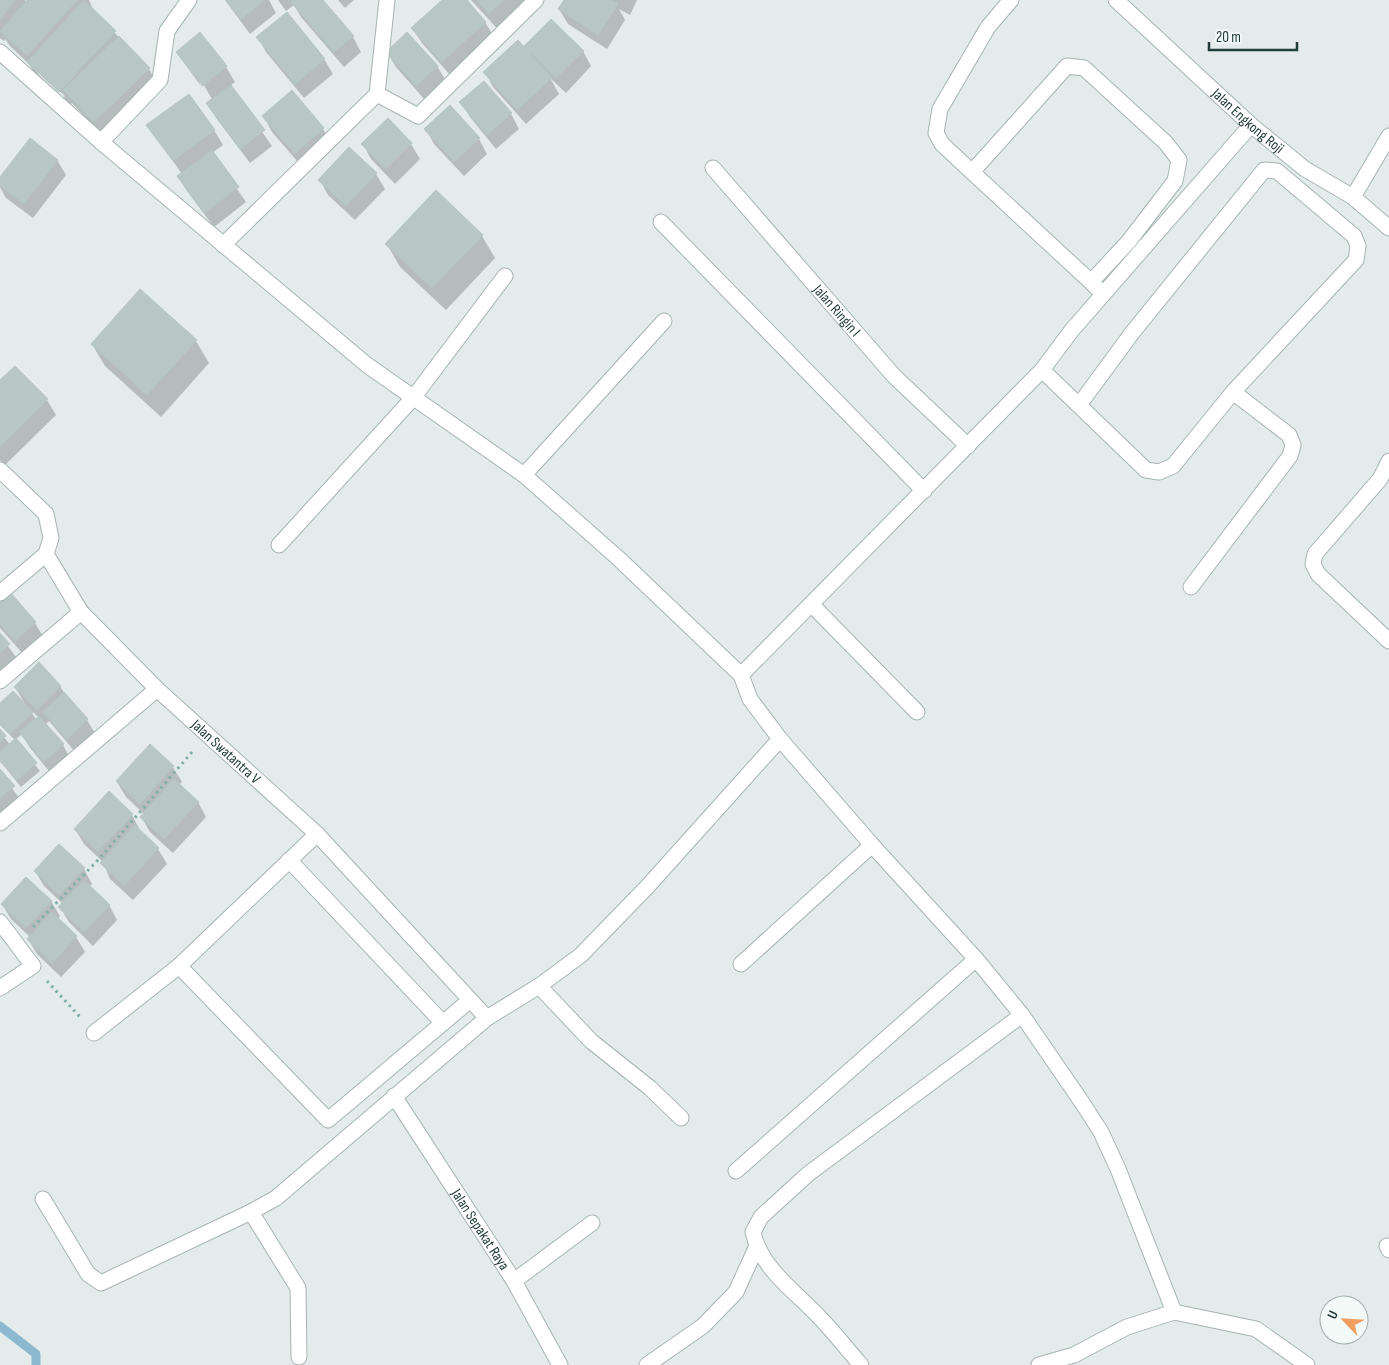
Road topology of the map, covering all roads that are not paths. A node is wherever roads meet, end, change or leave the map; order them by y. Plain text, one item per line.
1 (189, 0) edge
2 (387, 0) edge
3 (536, 0) edge
4 (1011, 0) edge
5 (1116, 0) edge
6 (0, 52) edge
7 (377, 94) junction
8 (1251, 125) junction
9 (1389, 136) edge
10 (100, 142) junction
11 (713, 168) dead end
12 (972, 172) junction
13 (1353, 197) junction
14 (661, 222) dead end
15 (1389, 228) edge
16 (224, 245) junction
17 (505, 276) dead end
18 (1091, 282) junction
19 (1104, 294) junction
20 (664, 321) dead end
21 (1042, 370) junction
22 (1233, 392) junction
23 (413, 398) junction
24 (1078, 405) junction
25 (968, 446) junction
26 (1389, 461) edge
27 (0, 470) edge
28 (524, 475) junction
29 (1385, 484) edge
30 (924, 491) junction
31 (280, 545) dead end
32 (46, 554) junction
33 (1191, 587) dead end
34 (0, 593) edge
35 (812, 605) junction
36 (81, 612) junction
37 (1389, 642) edge
38 (742, 675) junction
39 (0, 681) edge
40 (157, 689) junction
41 (917, 712) dead end
42 (780, 739) junction
43 (0, 823) edge
44 (317, 834) junction
45 (872, 845) junction
46 (289, 860) junction
47 (0, 922) edge
48 (976, 959) junction
49 (741, 964) dead end
50 (179, 966) junction
51 (539, 986) junction
52 (0, 988) edge
53 (470, 1001) junction
54 (1022, 1015) junction
55 (487, 1018) junction
56 (443, 1023) junction
57 (94, 1033) road end
58 (394, 1096) junction
59 (681, 1118) dead end
60 (736, 1171) dead end
61 (43, 1199) dead end
62 (251, 1212) junction
63 (592, 1223) dead end
64 (756, 1248) junction
65 (514, 1281) junction
66 (1174, 1312) junction
67 (299, 1357) dead end
68 (554, 1362) edge
69 (647, 1365) edge
70 (861, 1365) edge
71 (1040, 1365) edge
72 (1307, 1365) edge

1 - 10 street
2 - 7 street
3 - 7 street
4 - 12 street
5 - 8 street, Jalan Engkong Roji
6 - 10 street
7 - 16 street
8 - 13 street, Jalan Engkong Roji
8 - 19 street
9 - 13 street
10 - 16 street
11 - 25 street, Jalan Ringin I
12 - 18 street
12 - 18 street
13 - 15 street, Jalan Engkong Roji
14 - 30 street
16 - 23 street
17 - 23 street
18 - 19 street
19 - 21 street
20 - 28 street
21 - 24 street
21 - 25 street
22 - 24 street
22 - 24 street
22 - 33 street
23 - 28 street
23 - 31 street
25 - 30 street
26 - 29 street
27 - 32 street
28 - 38 street
29 - 37 street
30 - 35 street
32 - 34 street
32 - 36 street, Jalan Swatantra V
35 - 38 street
35 - 41 street
36 - 39 street
36 - 40 street, Jalan Swatantra V
38 - 42 street
40 - 43 street
40 - 44 street, Jalan Swatantra V
42 - 45 street
42 - 51 street
44 - 46 street
44 - 53 street, Jalan Swatantra V
45 - 48 street
45 - 49 street
46 - 50 street
46 - 56 street
47 - 52 street
48 - 54 street
48 - 60 street
50 - 56 street
50 - 57 street
51 - 55 street
51 - 59 street
53 - 55 street, Jalan Swatantra V
53 - 56 street
54 - 64 street
54 - 66 street
55 - 58 street
58 - 62 street
58 - 65 street, Jalan Sepakat Raya
61 - 62 street
62 - 67 street
63 - 65 street
64 - 69 street
64 - 70 street
65 - 68 street, Jalan Sepakat Raya
66 - 71 street
66 - 72 street

